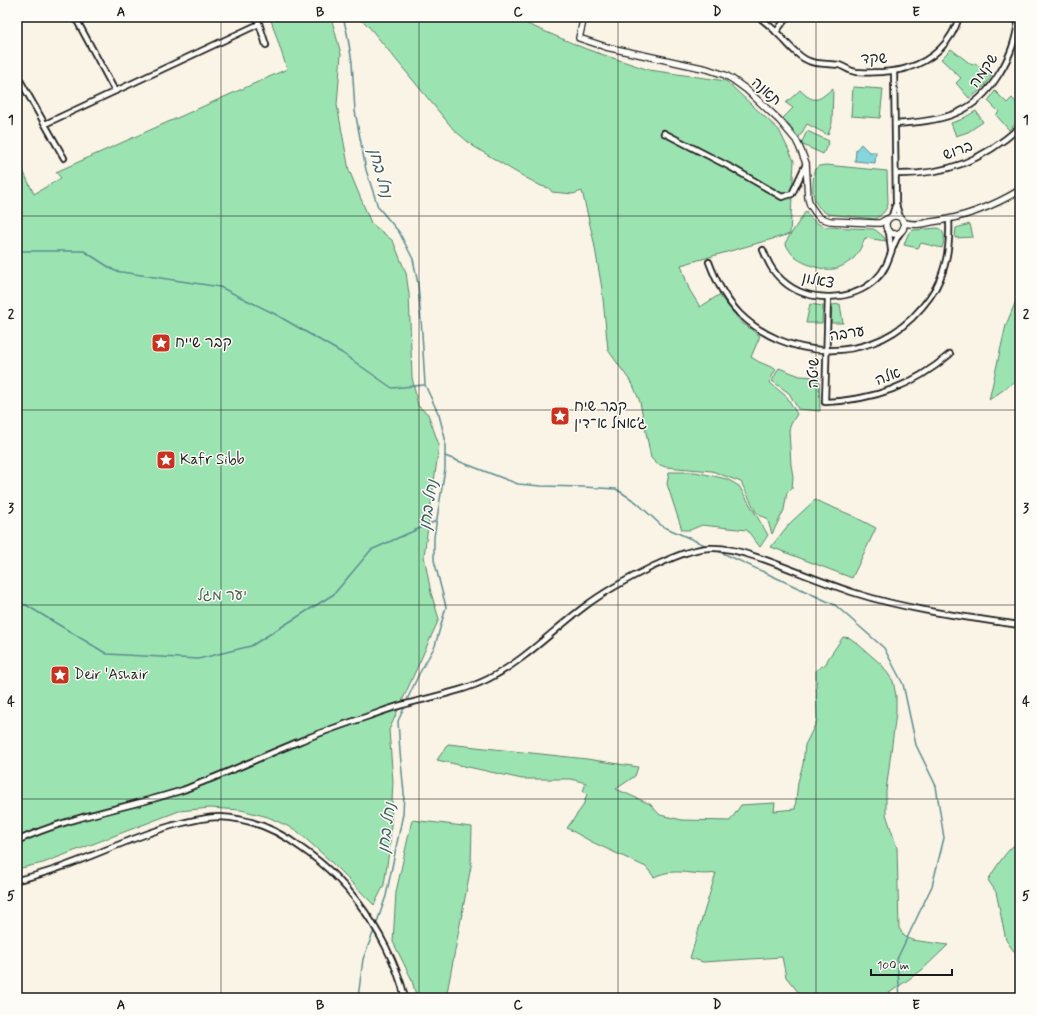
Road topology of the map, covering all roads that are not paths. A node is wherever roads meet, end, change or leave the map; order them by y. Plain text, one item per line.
1 (75, 17) edge
2 (257, 17) edge
3 (584, 17) edge
4 (759, 17) edge
5 (787, 17) edge
6 (959, 17) edge
7 (1019, 17) edge
8 (259, 24) junction
9 (776, 32) junction
10 (266, 45) dead end
11 (894, 71) junction
12 (17, 75) edge
13 (115, 91) junction
14 (45, 124) junction
15 (895, 124) junction
16 (1020, 127) edge
17 (664, 133) dead end
18 (64, 158) dead end
19 (806, 163) junction
20 (896, 174) junction
21 (1020, 190) edge
22 (896, 202) junction
23 (890, 218) junction
24 (902, 219) junction
25 (949, 219) junction
26 (875, 224) junction
27 (914, 224) junction
28 (888, 231) junction
29 (901, 231) junction
30 (763, 250) dead end
31 (891, 252) junction
32 (709, 262) dead end
33 (828, 297) junction
34 (827, 350) junction
35 (950, 354) dead end
36 (825, 402) joint
37 (1020, 625) edge
38 (17, 842) edge
39 (17, 880) edge
40 (405, 998) edge

1 - 13 street
2 - 8 street
3 - 19 street, תאנה
4 - 9 street, שקד
5 - 9 street
6 - 11 street, שקד
7 - 15 street, שקמה
8 - 10 street
8 - 13 street
9 - 11 street, שקד
11 - 15 street
12 - 14 street
13 - 14 street
14 - 18 street
15 - 20 street
16 - 20 street, ברוש
17 - 19 street
19 - 26 street, תאנה
20 - 22 street
21 - 25 street
22 - 23 street
22 - 24 street
23 - 24 street
23 - 26 street, תאנה
23 - 28 street
24 - 27 street
24 - 29 street
25 - 27 street
25 - 34 street, ערבה
26 - 28 street, תאנה
27 - 29 street
28 - 29 street
28 - 31 street, צאלון
29 - 31 street, צאלון
30 - 33 street, צאלון
31 - 33 street, צאלון
32 - 34 street, ערבה
33 - 34 street, שיטה
34 - 36 street, שיטה
35 - 36 street, אלה
37 - 38 street
39 - 40 street

